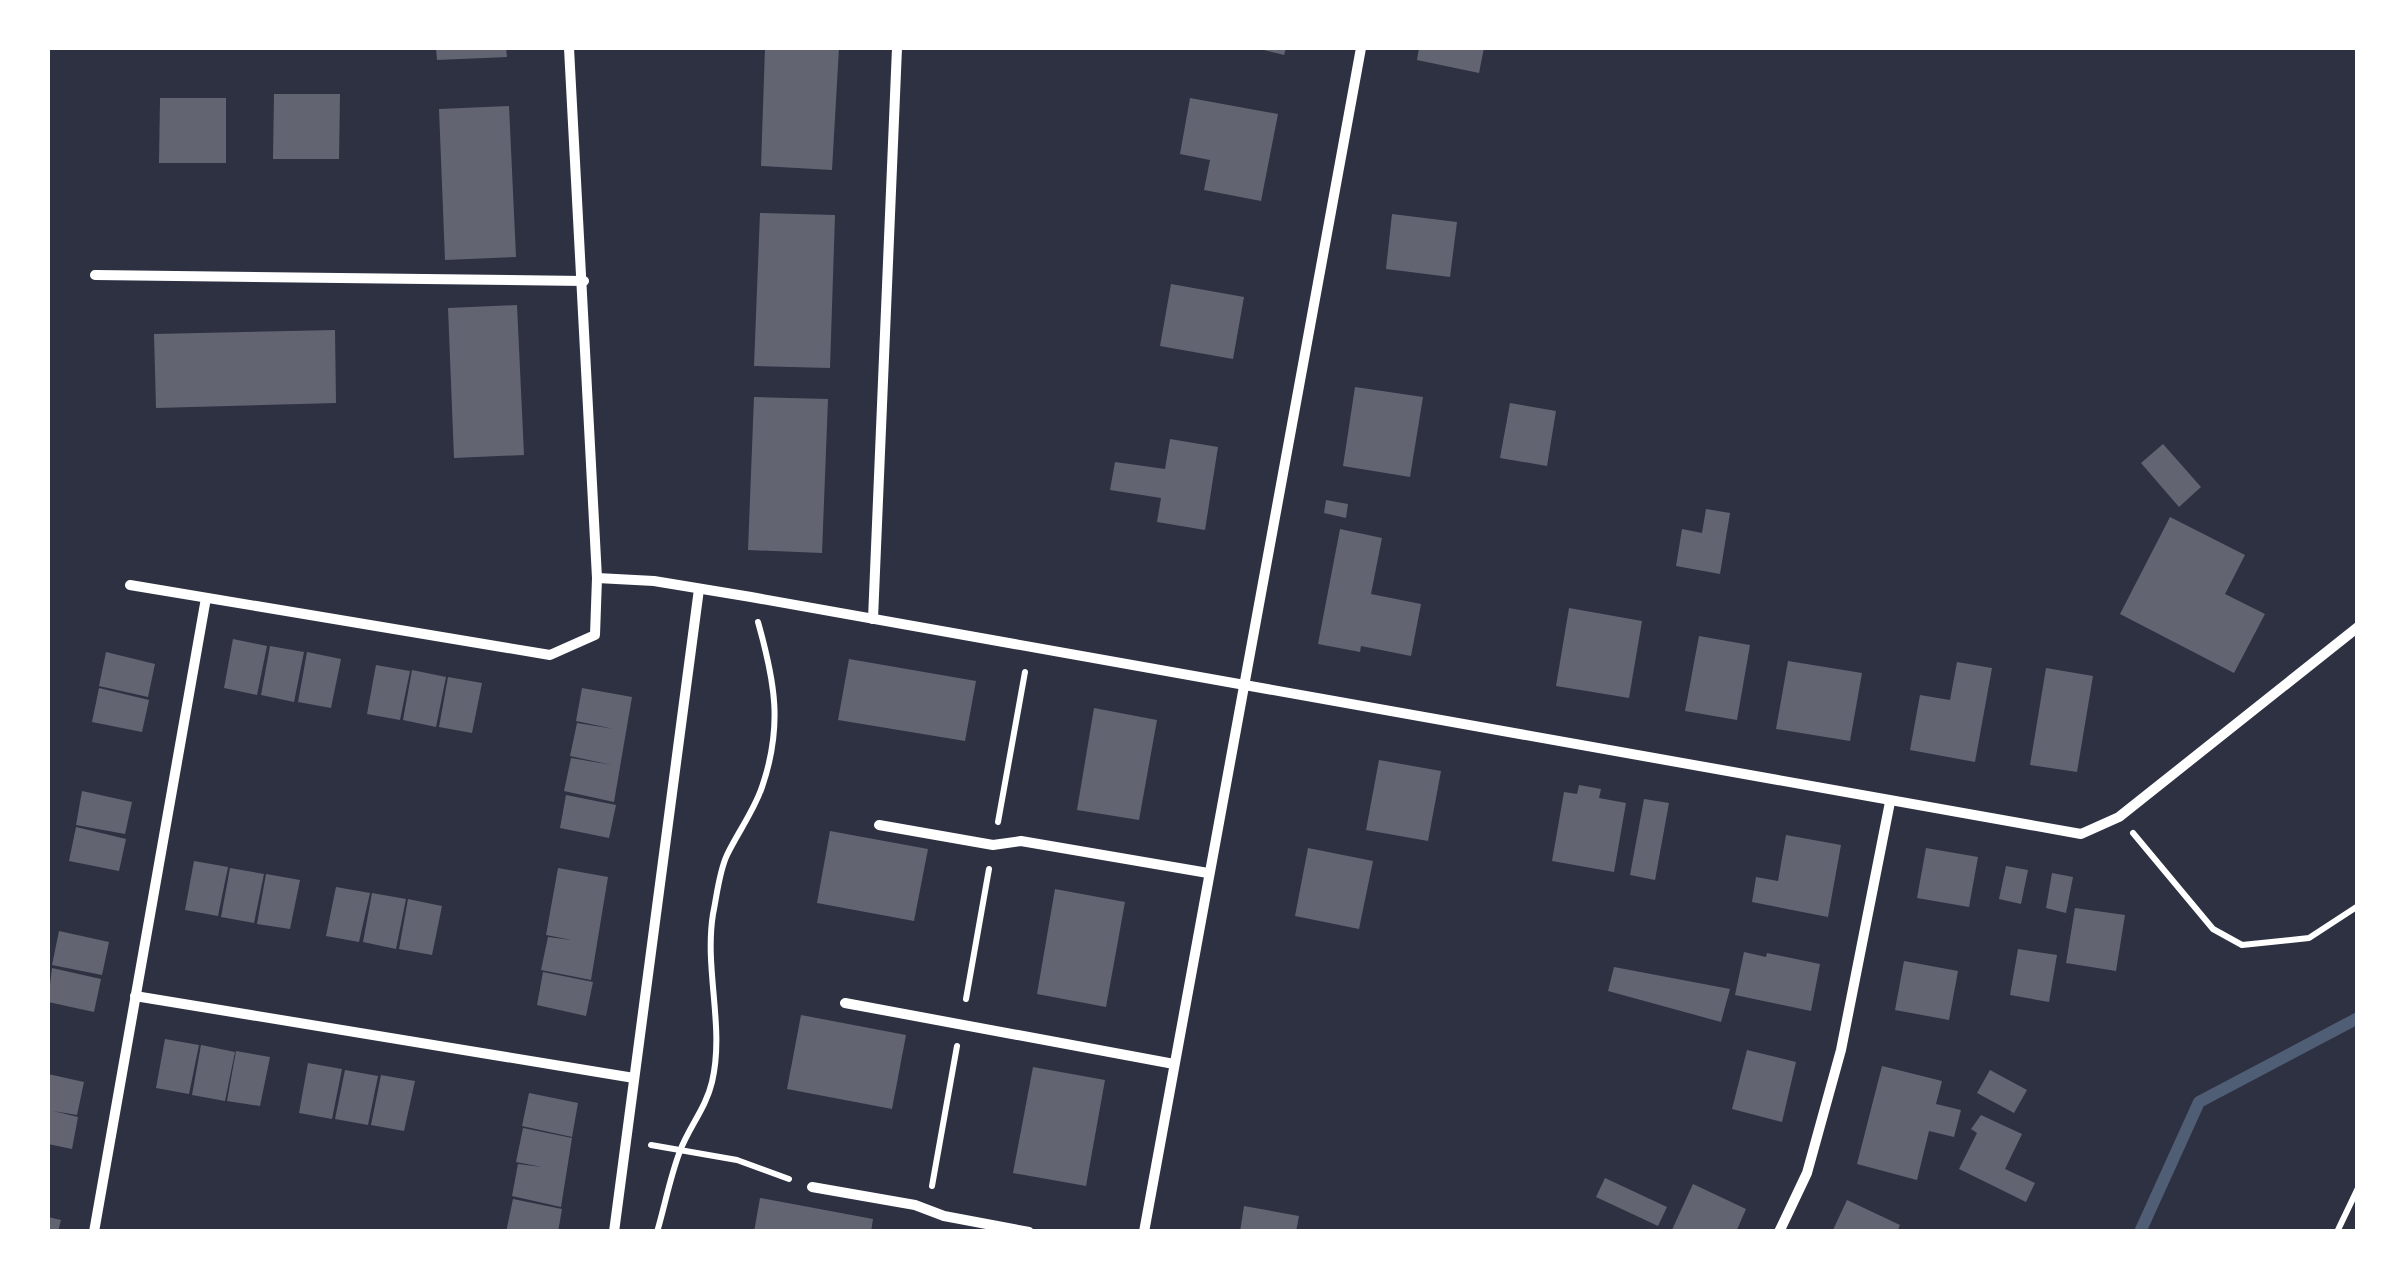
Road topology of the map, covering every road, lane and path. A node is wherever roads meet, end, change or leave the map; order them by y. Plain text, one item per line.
1 (570, 48) edge
2 (897, 48) edge
3 (1361, 48) edge
4 (95, 275) dead end
5 (584, 281) junction
6 (597, 578) junction
7 (130, 585) dead end
8 (699, 589) junction
9 (750, 597) junction
10 (206, 598) junction
11 (873, 618) junction
12 (2358, 627) edge
13 (1029, 646) junction
14 (1242, 684) junction
15 (1890, 802) junction
16 (2119, 817) junction
17 (879, 825) dead end
18 (994, 845) junction
19 (1208, 873) junction
20 (2358, 906) edge
21 (135, 996) junction
22 (845, 1003) dead end
23 (961, 1024) junction
24 (1174, 1064) junction
25 (634, 1078) junction
26 (626, 1141) junction
27 (680, 1149) junction
28 (812, 1186) joint
29 (2358, 1188) edge
30 (928, 1208) junction
31 (94, 1232) edge
32 (614, 1232) edge
33 (657, 1232) edge
34 (1028, 1232) edge
35 (1144, 1232) edge
36 (1779, 1232) edge
37 (2337, 1232) edge

1 - 5 street
2 - 11 street
3 - 14 street
4 - 5 street
5 - 6 street
6 - 8 street
6 - 10 street
7 - 10 street
8 - 9 street
8 - 25 street
9 - 11 street
9 - 27 path
10 - 21 street
11 - 13 street
12 - 16 street
13 - 14 street
13 - 18 path
14 - 15 street
14 - 19 street
15 - 16 street
15 - 36 street
16 - 20 path
17 - 18 street
18 - 19 street
18 - 23 path
19 - 24 street
21 - 25 street
21 - 31 street
22 - 23 street
23 - 24 street
23 - 30 path
24 - 35 street
25 - 26 street
26 - 27 path
26 - 32 street
27 - 28 path
27 - 33 path
28 - 30 street
29 - 37 path
30 - 34 street

